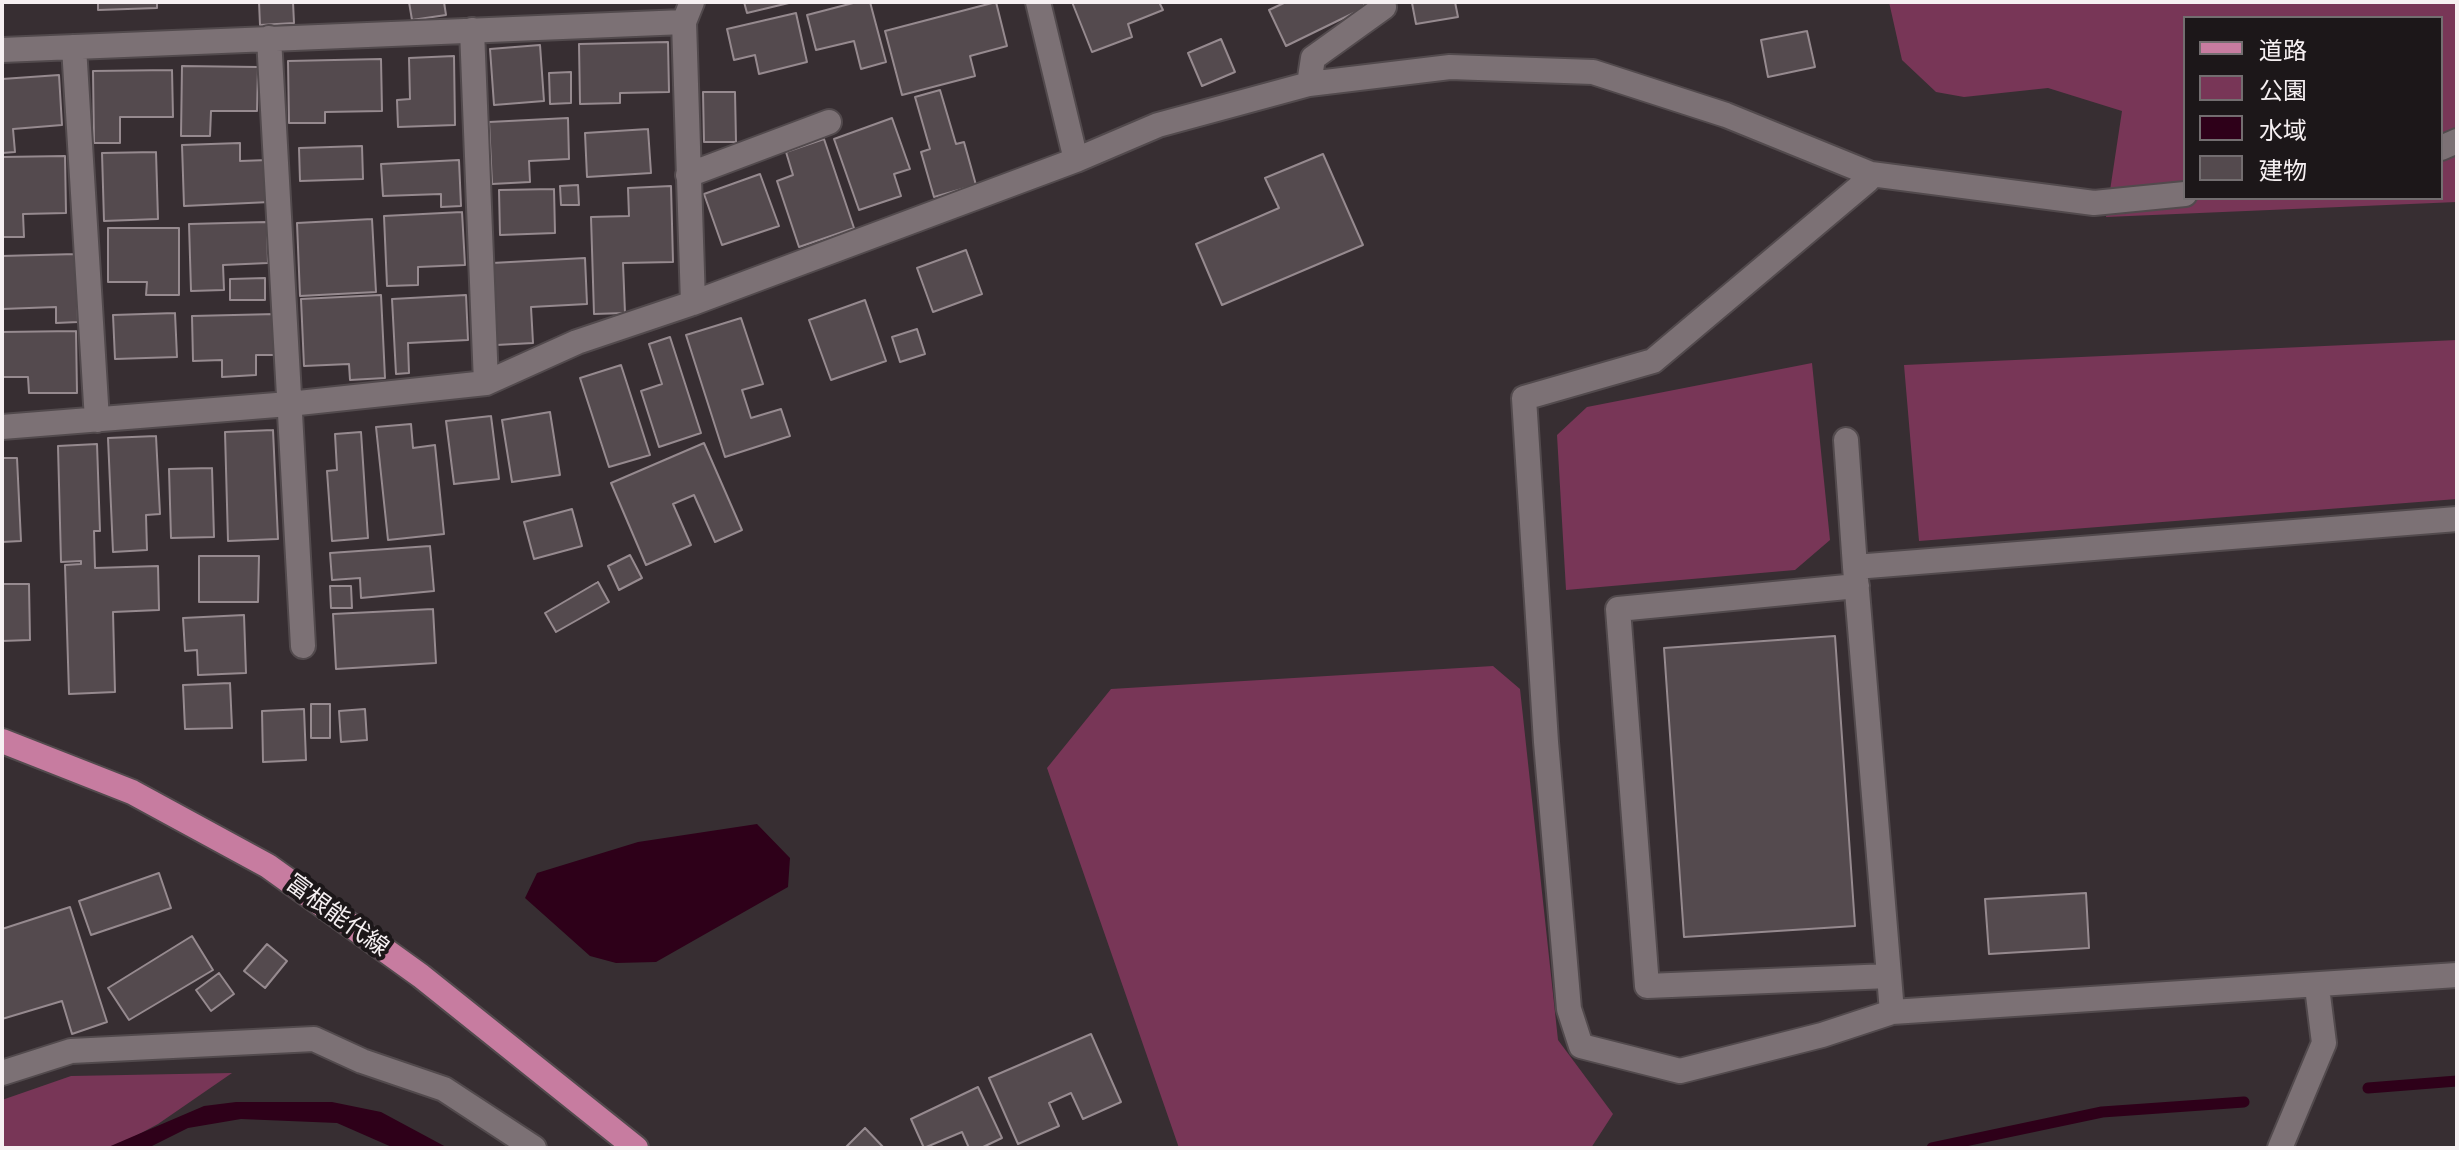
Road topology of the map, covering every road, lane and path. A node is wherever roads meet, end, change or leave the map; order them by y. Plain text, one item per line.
1 (1038, 2) edge
2 (1382, 2) edge
3 (688, 12) edge
4 (472, 30) junction
5 (269, 38) junction
6 (74, 47) junction
7 (2, 50) edge
8 (1309, 84) junction
9 (829, 122) dead end
10 (1076, 160) junction
11 (1871, 174) junction
12 (688, 175) junction
13 (2183, 194) edge
14 (693, 303) junction
15 (486, 383) junction
16 (289, 404) junction
17 (97, 420) junction
18 (2, 427) edge
19 (1846, 440) dead end
20 (2457, 519) edge
21 (1856, 577) junction
22 (303, 646) dead end
23 (2, 741) edge
24 (2457, 975) edge
25 (1889, 976) junction
26 (2317, 987) junction
27 (1892, 1012) junction
28 (2, 1073) edge
29 (534, 1148) edge
30 (636, 1148) edge
31 (2280, 1148) edge

1 - 10 street
2 - 8 street
3 - 4 street
3 - 12 street
4 - 5 street
4 - 15 street
5 - 6 street
5 - 16 street
6 - 7 street
6 - 17 street
8 - 10 street
8 - 11 street
9 - 12 street
10 - 14 street
11 - 13 street
11 - 27 street
12 - 14 street
14 - 15 street
15 - 16 street
16 - 17 street
16 - 22 street
17 - 18 street
19 - 21 street
20 - 21 street
21 - 25 street
21 - 25 street
23 - 30 main road, 富根能代線
24 - 26 street
25 - 27 street
26 - 27 street
26 - 31 street
28 - 29 street

